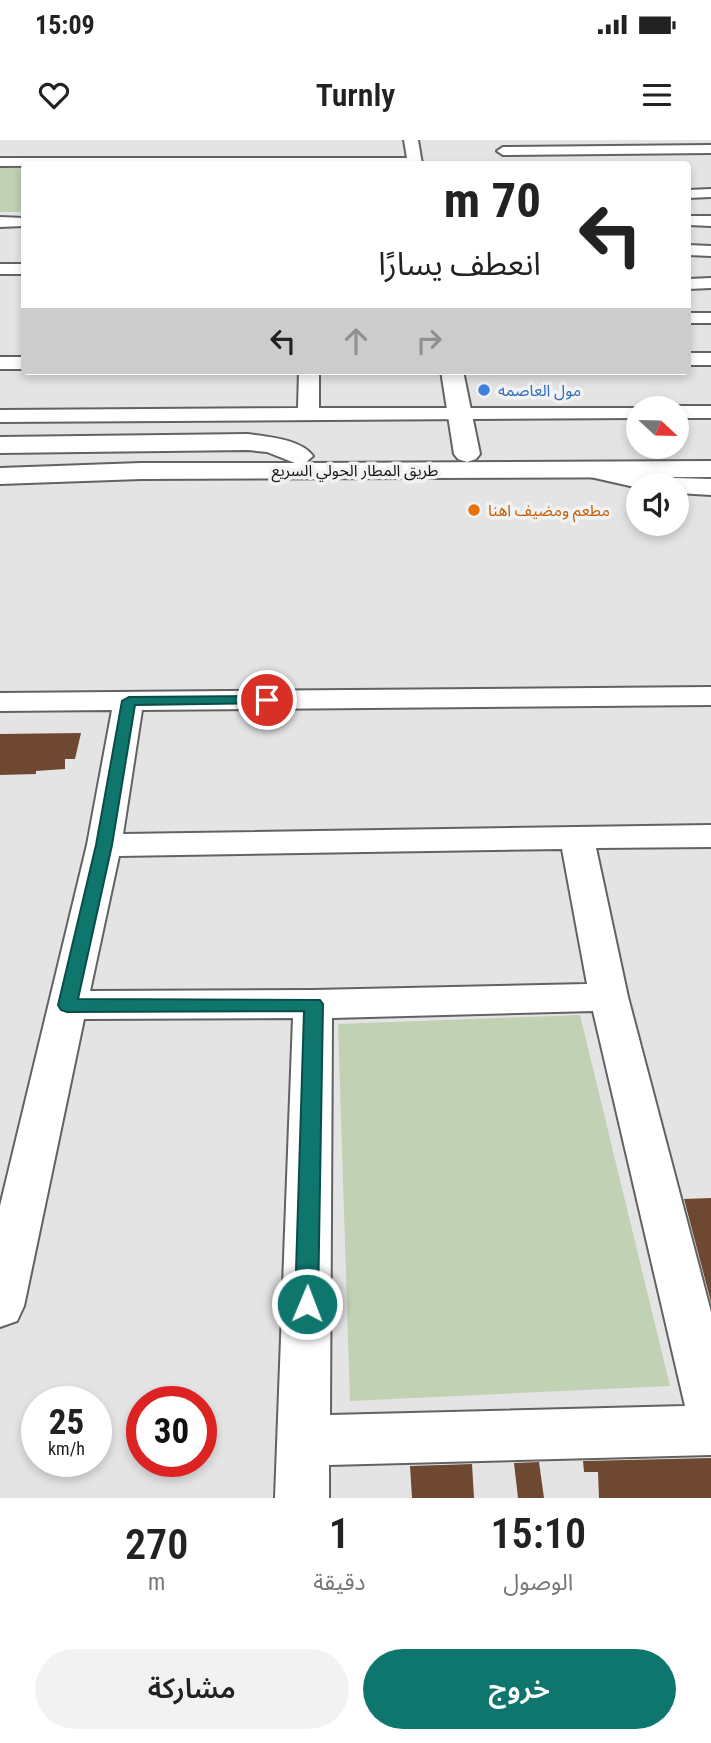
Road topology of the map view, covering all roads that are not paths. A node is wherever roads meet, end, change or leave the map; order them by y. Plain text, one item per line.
1 (411, 140) edge
2 (583, 149) junction
3 (711, 149) edge
4 (503, 152) edge
5 (415, 161) edge
6 (589, 161) edge
7 (0, 162) edge
8 (21, 162) edge
9 (691, 194) edge
10 (711, 194) edge
11 (691, 221) edge
12 (711, 221) edge
13 (0, 222) edge
14 (21, 222) edge
15 (691, 250) edge
16 (711, 251) edge
17 (0, 269) edge
18 (21, 269) edge
19 (691, 284) edge
20 (711, 284) edge
21 (691, 318) edge
22 (711, 318) edge
23 (691, 359) edge
24 (711, 359) edge
25 (0, 363) edge
26 (21, 363) edge
27 (309, 375) edge
28 (453, 375) edge
29 (626, 412) edge
30 (690, 412) edge
31 (711, 412) edge
32 (461, 413) junction
33 (308, 414) junction
34 (0, 416) edge
35 (0, 445) edge
36 (711, 453) edge
37 (467, 454) junction
38 (300, 456) junction
39 (0, 458) edge
40 (711, 469) edge
41 (531, 470) junction
42 (595, 470) junction
43 (0, 475) edge
44 (626, 477) edge
45 (689, 486) edge
46 (711, 487) edge
47 (0, 492) edge
48 (711, 696) edge
49 (129, 701) junction
50 (0, 702) edge
51 (711, 836) edge
52 (577, 839) junction
53 (104, 845) junction
54 (609, 997) junction
55 (313, 1004) junction
56 (67, 1005) junction
57 (6, 1257) edge
58 (0, 1306) edge
59 (711, 1409) edge
60 (711, 1430) edge
61 (304, 1441) junction
62 (302, 1498) edge

1 - 5 main road
2 - 3 street
2 - 4 street
2 - 6 street
7 - 8 street
9 - 10 street
11 - 12 street
13 - 14 street
15 - 16 street
17 - 18 street
19 - 20 street
21 - 22 street
23 - 24 street
25 - 26 street
27 - 33 street
28 - 32 main road
29 - 32 street
30 - 31 street
32 - 33 street
32 - 37 main road
33 - 34 street
35 - 38 main road
36 - 37 main road, طريق المطار الحولي السريع
37 - 38 main road, طريق المطار الحولي السريع
38 - 39 main road, طريق المطار الحولي السريع
40 - 42 main road, طريق المطار الحولي السريع
41 - 42 main road, طريق المطار الحولي السريع
41 - 43 main road, طريق المطار الحولي السريع
41 - 47 main road
42 - 44 main road
45 - 46 main road
48 - 49 street
49 - 50 street
49 - 53 street
51 - 52 street
52 - 53 street
52 - 54 street
53 - 56 street
54 - 55 street
54 - 59 street
55 - 56 street
55 - 61 street
56 - 57 street
57 - 58 street
60 - 61 street
61 - 62 street

